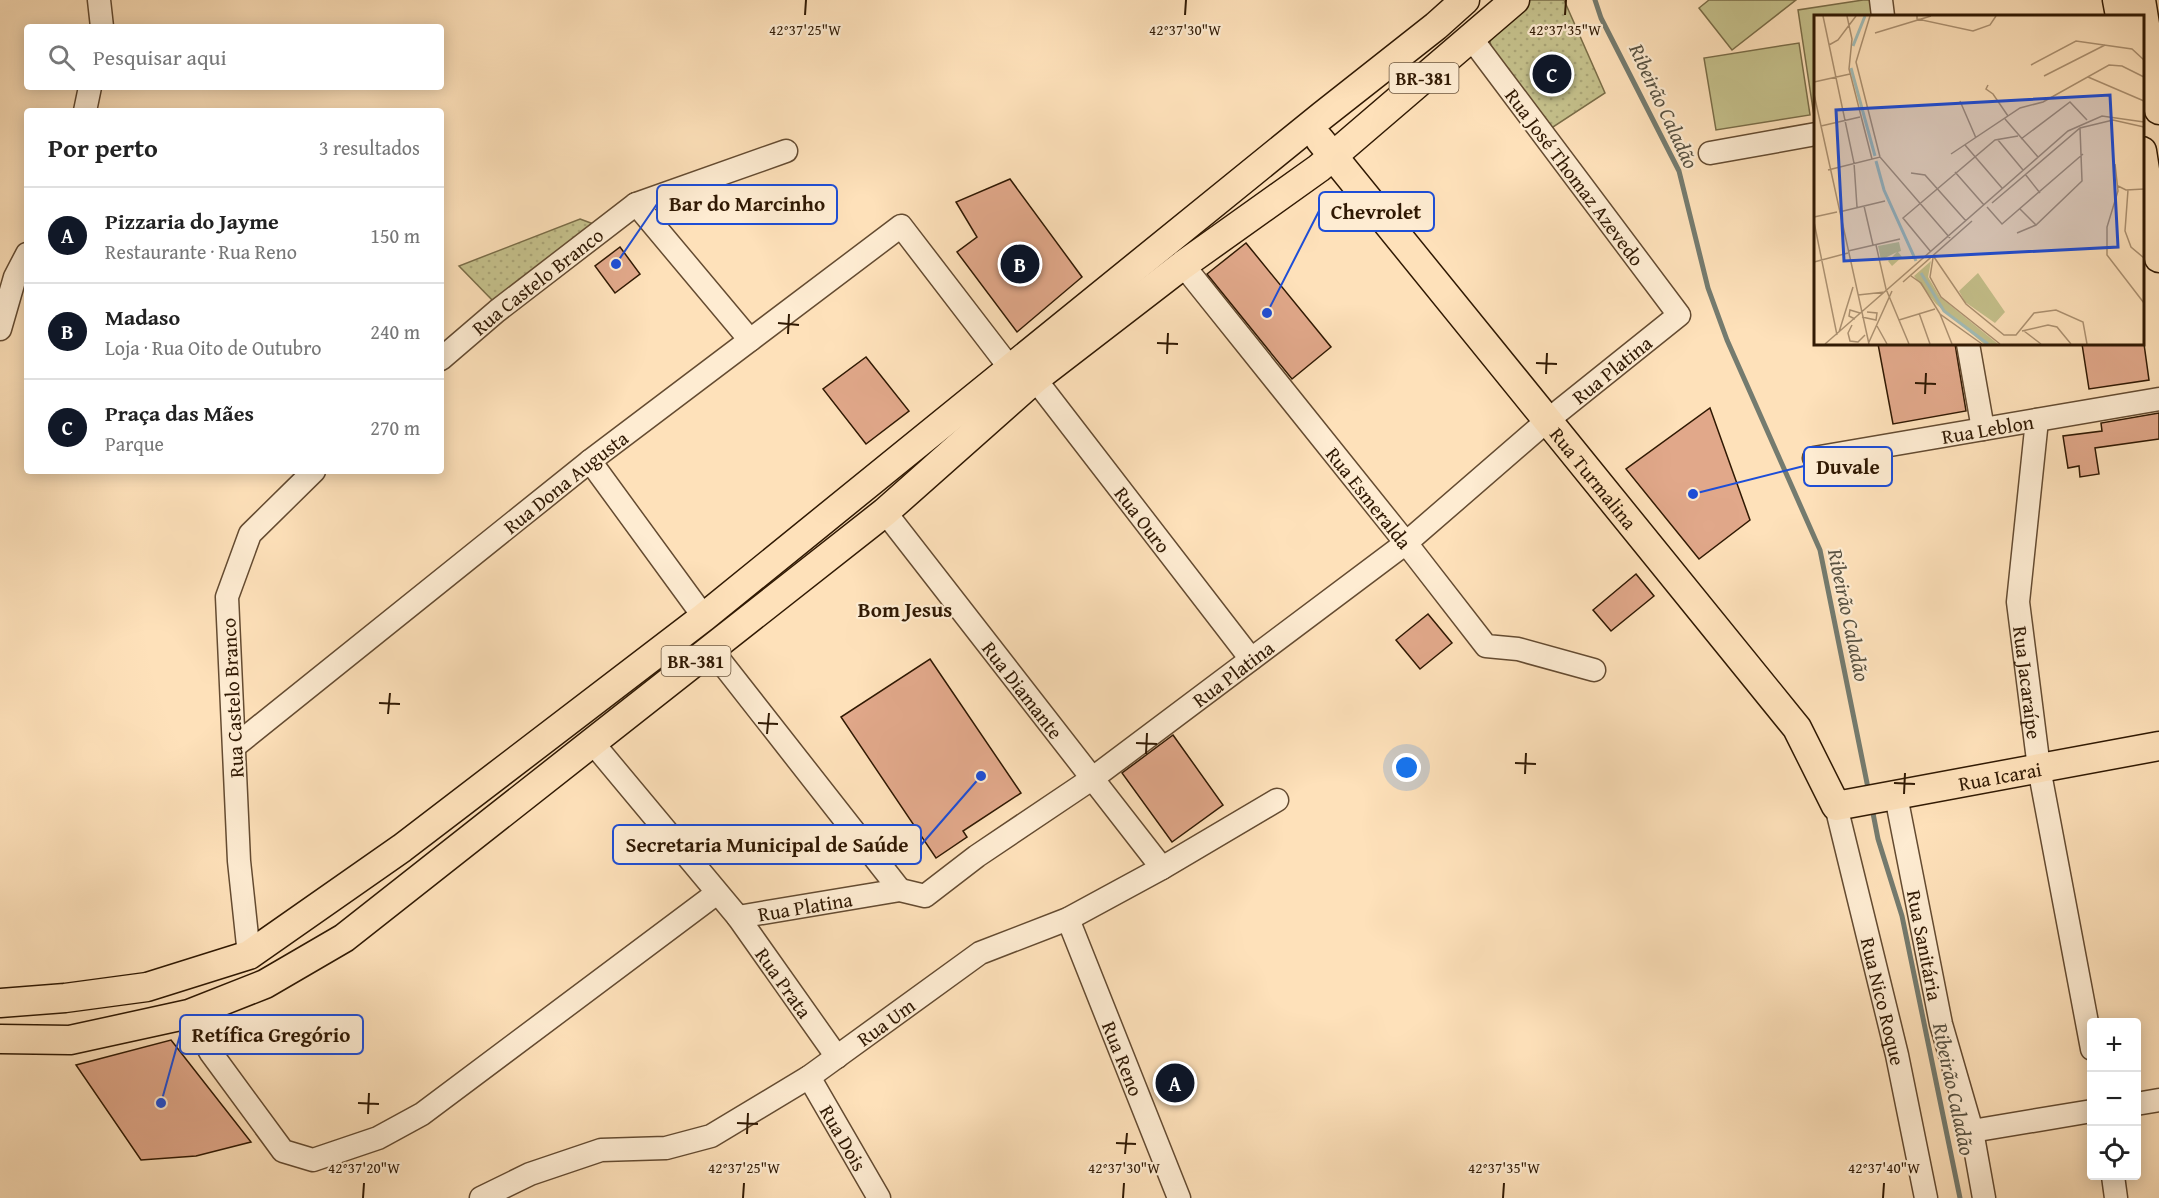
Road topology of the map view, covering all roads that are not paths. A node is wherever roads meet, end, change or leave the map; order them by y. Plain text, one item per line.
1 (99, 0) edge
2 (1453, 0) edge
3 (1465, 0) edge
4 (1515, 0) edge
5 (1881, 0) edge
6 (2117, 0) edge
7 (2141, 0) edge
8 (1883, 15) edge
9 (2120, 15) edge
10 (2144, 15) edge
11 (2144, 18) edge
12 (102, 24) edge
13 (1436, 26) junction
14 (1472, 39) junction
15 (2151, 59) edge
16 (89, 90) edge
17 (86, 108) edge
18 (2159, 110) edge
19 (1309, 127) junction
20 (1814, 134) edge
21 (786, 151) dead end
22 (1710, 153) dead end
23 (1333, 156) junction
24 (2144, 164) edge
25 (636, 204) junction
26 (901, 226) joint
27 (2159, 258) edge
28 (24, 260) edge
29 (1183, 265) junction
30 (1678, 315) joint
31 (0, 329) edge
32 (750, 340) junction
33 (1968, 345) edge
34 (444, 356) edge
35 (1023, 374) junction
36 (2159, 399) edge
37 (1548, 420) junction
38 (2037, 420) junction
39 (1983, 429) junction
40 (1814, 458) dead end
41 (590, 461) junction
42 (311, 474) edge
43 (885, 512) junction
44 (1406, 543) junction
45 (704, 618) junction
46 (711, 649) junction
47 (1251, 659) junction
48 (1594, 670) dead end
49 (592, 742) junction
50 (235, 746) junction
51 (2159, 746) edge
52 (2039, 768) junction
53 (1093, 778) junction
54 (1891, 797) junction
55 (1277, 800) dead end
56 (1838, 806) junction
57 (1162, 868) junction
58 (900, 890) junction
59 (717, 892) junction
60 (738, 917) junction
61 (1068, 919) junction
62 (249, 955) junction
63 (0, 1002) edge
64 (189, 1014) junction
65 (2087, 1026) edge
66 (0, 1039) edge
67 (837, 1057) junction
68 (809, 1077) junction
69 (2159, 1101) edge
70 (2141, 1103) edge
71 (2087, 1112) edge
72 (1971, 1131) junction
73 (2114, 1180) edge
74 (481, 1198) edge
75 (879, 1198) edge
76 (1179, 1198) edge
77 (1926, 1198) edge
78 (1984, 1198) edge
79 (2116, 1198) edge

1 - 12 street
2 - 13 main road
3 - 13 main road, BR-381
4 - 14 main road, BR-381
5 - 8 street
6 - 9 main road
7 - 10 main road
11 - 15 main road
13 - 19 main road, BR-381
14 - 23 main road, BR-381
14 - 30 street, Rua José Thomaz Azevedo
15 - 18 main road
16 - 17 street
19 - 23 main road, Rua Turmalina
19 - 35 main road, BR-381
20 - 22 street
21 - 25 street, Rua Castelo Branco
23 - 29 main road, BR-381
23 - 37 main road, Rua Turmalina
24 - 27 main road
25 - 32 street
25 - 34 street, Rua Castelo Branco
26 - 32 street, Rua Dona Augusta
26 - 35 street, Rua Ouro
28 - 31 street
29 - 35 main road, BR-381
29 - 44 street, Rua Esmeralda
30 - 37 street, Rua Platina
32 - 41 street, Rua Dona Augusta
33 - 39 street
35 - 43 main road, BR-381
35 - 45 main road, BR-381
35 - 47 street, Rua Ouro
36 - 38 street, Rua Leblon
37 - 44 street, Rua Platina
37 - 56 main road, Rua Turmalina
38 - 39 street, Rua Leblon
38 - 52 street, Rua Jacaraípe
39 - 40 street, Rua Leblon
41 - 45 street
41 - 50 street, Rua Dona Augusta
42 - 50 street, Rua Castelo Branco
43 - 46 main road, BR-381
43 - 53 street, Rua Diamante
44 - 47 street, Rua Platina
44 - 48 street, Rua Esmeralda
45 - 62 main road, BR-381
46 - 49 main road, BR-381
46 - 58 street
47 - 53 street, Rua Platina
49 - 59 street, Rua Prata
49 - 64 main road, BR-381
50 - 62 street, Rua Castelo Branco
51 - 52 main road, Rua Icarai
52 - 54 main road, Rua Icarai
52 - 65 street, Rua Jacaraípe
53 - 57 street, Rua Diamante
53 - 58 street, Rua Platina
54 - 56 main road, Rua Icarai
54 - 72 street, Rua Sanitária
55 - 57 street, Rua Um
56 - 77 street, Rua Nico Roque
57 - 61 street, Rua Um
58 - 60 street, Rua Platina
59 - 60 street, Rua Prata
59 - 64 street
60 - 67 street, Rua Prata
61 - 67 street, Rua Um
61 - 76 street, Rua Reno
62 - 63 main road, BR-381
64 - 66 main road, BR-381
67 - 68 street, Rua Um
68 - 74 street, Rua Um
68 - 75 street, Rua Dois
69 - 70 street
71 - 72 street
72 - 78 street, Rua Sanitária
73 - 79 street

